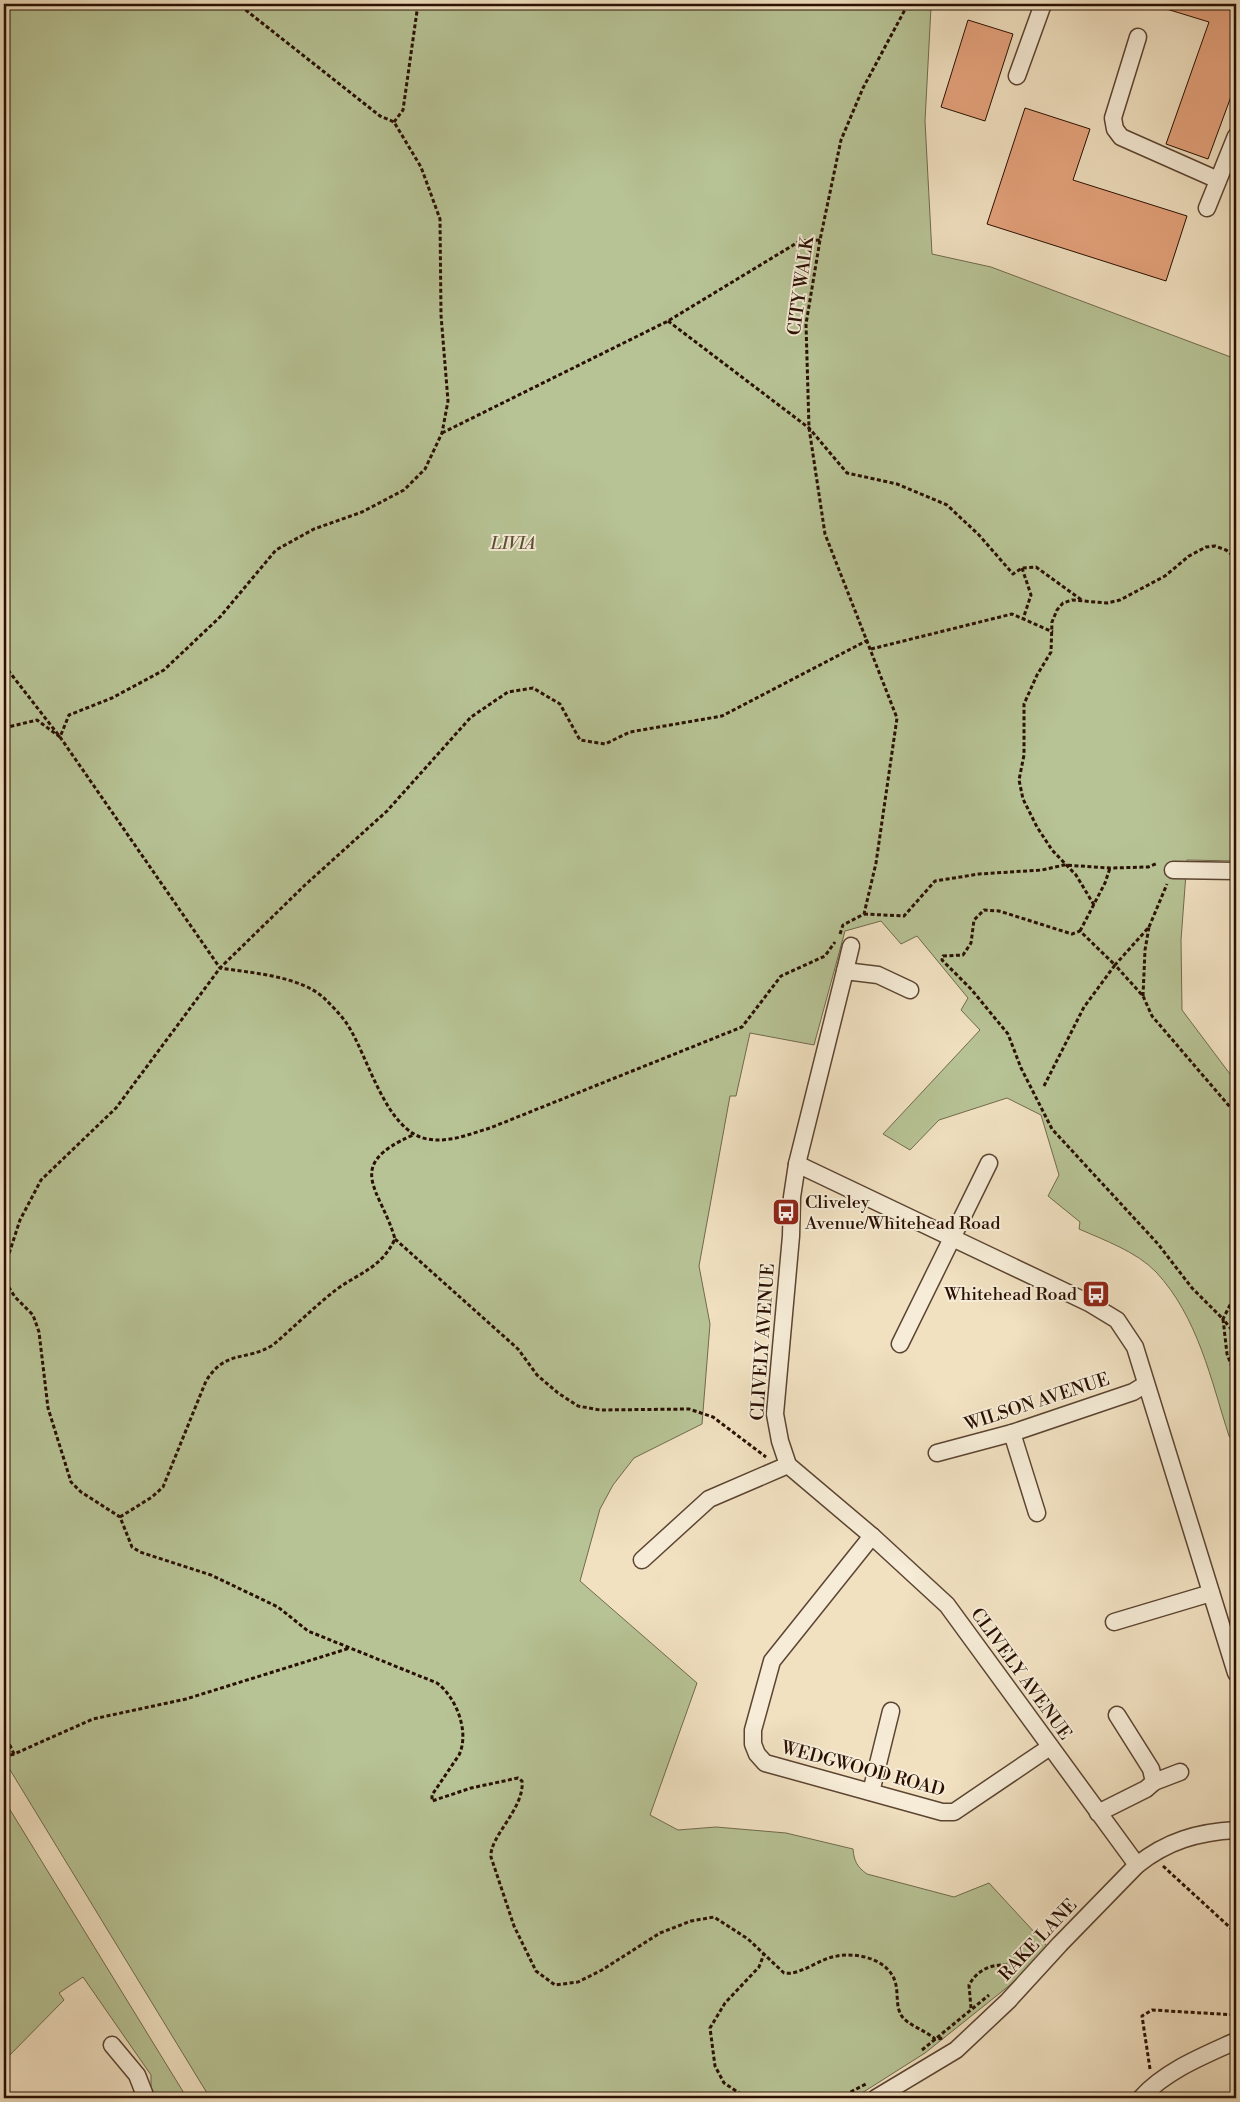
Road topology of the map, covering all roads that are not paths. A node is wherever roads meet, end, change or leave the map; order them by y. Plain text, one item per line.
1 (1043, 4) edge
2 (1138, 37) dead end
3 (1017, 76) dead end
4 (1236, 136) edge
5 (1218, 180) junction
6 (1206, 208) dead end
7 (1173, 870) road end
8 (1236, 871) edge
9 (844, 942) road end
10 (845, 971) junction
11 (910, 990) dead end
12 (989, 1163) dead end
13 (797, 1164) junction
14 (952, 1239) junction
15 (900, 1344) dead end
16 (1146, 1384) junction
17 (1012, 1433) junction
18 (937, 1453) dead end
19 (784, 1466) junction
20 (1037, 1513) dead end
21 (872, 1536) junction
22 (642, 1560) dead end
23 (1211, 1593) junction
24 (1114, 1622) dead end
25 (1235, 1668) edge
26 (891, 1711) dead end
27 (1117, 1715) dead end
28 (1050, 1747) junction
29 (1180, 1772) dead end
30 (1154, 1782) junction
31 (871, 1792) junction
32 (1098, 1813) junction
33 (1236, 1830) edge
34 (1137, 1865) junction
35 (1236, 2042) edge
36 (112, 2045) dead end
37 (146, 2098) edge
38 (876, 2098) edge
39 (1142, 2098) edge

1 - 3 street
2 - 5 street
4 - 5 street
5 - 6 street
7 - 8 street
9 - 10 street, CLIVELY AVENUE
10 - 11 street
10 - 13 street, CLIVELY AVENUE
12 - 14 street
13 - 14 street
13 - 19 street, CLIVELY AVENUE
14 - 15 street
14 - 16 street
16 - 17 street, WILSON AVENUE
16 - 23 street
17 - 18 street, WILSON AVENUE
17 - 20 street
19 - 21 street, CLIVELY AVENUE
19 - 22 street
21 - 28 street, CLIVELY AVENUE
21 - 31 street, WEDGWOOD ROAD
23 - 24 street
23 - 25 street
26 - 31 street
27 - 30 street
28 - 31 street, WEDGWOOD ROAD
28 - 32 street, CLIVELY AVENUE
29 - 30 street
30 - 32 street
32 - 34 street, CLIVELY AVENUE
33 - 34 street, RAKE LANE
34 - 38 street, RAKE LANE
35 - 39 street
36 - 37 street

